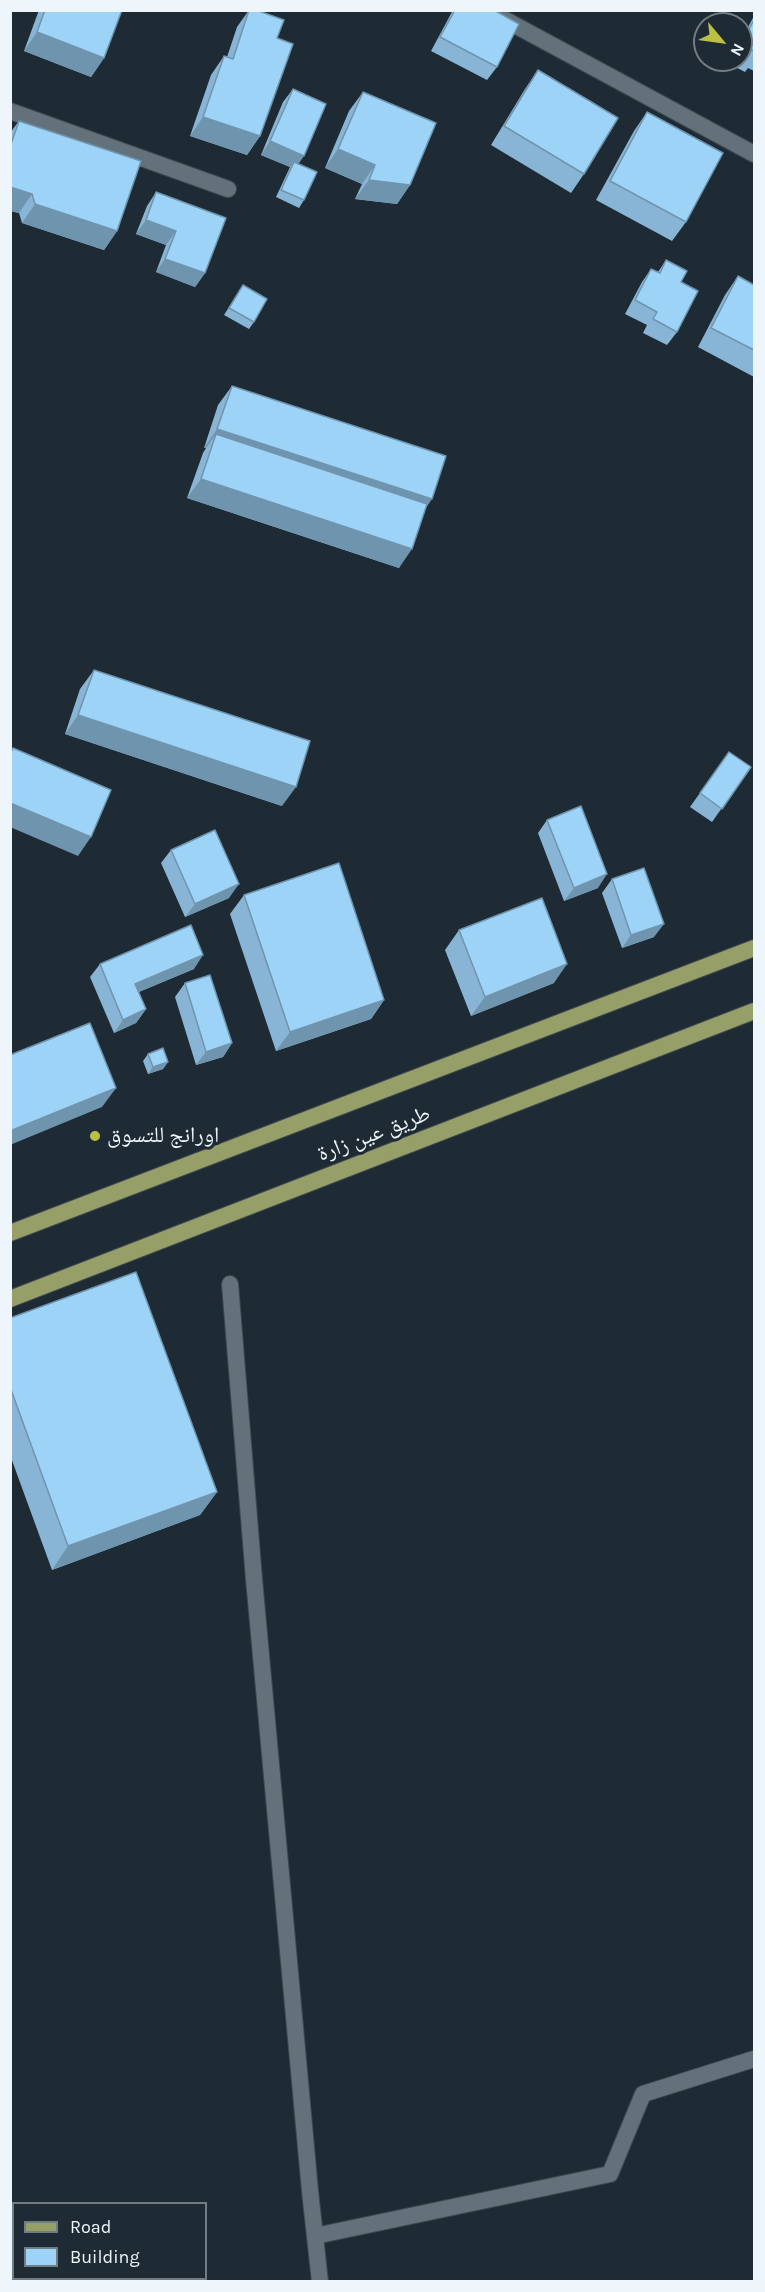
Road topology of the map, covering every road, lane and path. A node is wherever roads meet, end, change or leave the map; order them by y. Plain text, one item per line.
1 (487, 10) edge
2 (10, 111) edge
3 (754, 154) edge
4 (228, 189) dead end
5 (754, 948) edge
6 (754, 1011) edge
7 (10, 1233) edge
8 (230, 1284) dead end
9 (10, 1299) edge
10 (754, 2059) edge
11 (315, 2236) junction
12 (320, 2282) edge

1 - 3 street
2 - 4 street
5 - 7 main road, طريق عين زارة
6 - 9 main road, طريق عين زارة
8 - 11 street
10 - 11 street
11 - 12 street

